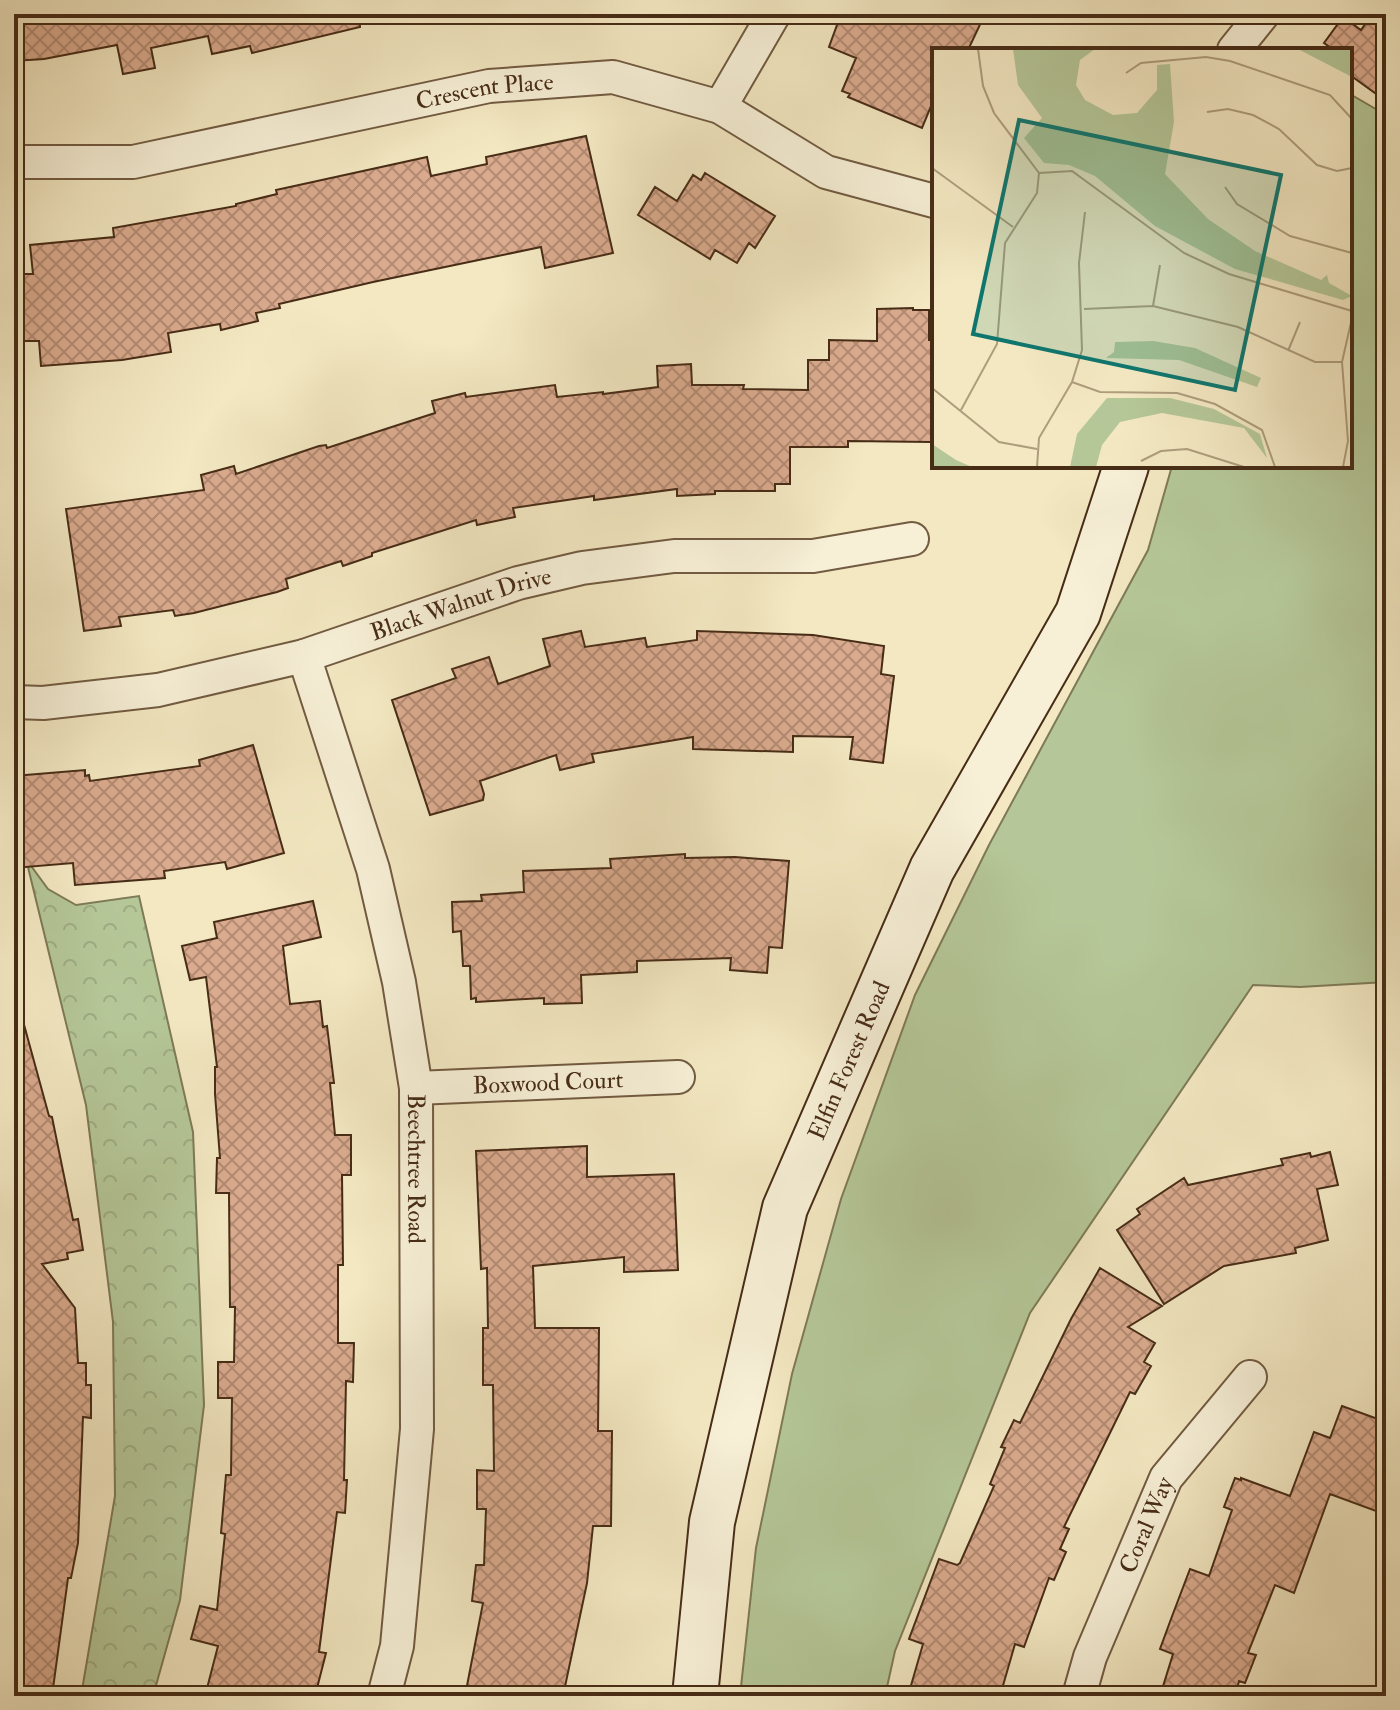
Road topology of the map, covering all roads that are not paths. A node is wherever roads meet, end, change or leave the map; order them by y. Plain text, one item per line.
1 (774, 14) edge
2 (1263, 14) edge
3 (1236, 48) edge
4 (720, 107) junction
5 (14, 162) edge
6 (932, 200) edge
7 (1125, 468) edge
8 (912, 539) dead end
9 (304, 656) junction
10 (14, 702) edge
11 (678, 1077) dead end
12 (416, 1088) junction
13 (1250, 1377) dead end
14 (384, 1696) edge
15 (695, 1696) edge
16 (1079, 1696) edge

1 - 4 street
2 - 3 street
4 - 5 street, Crescent Place
4 - 6 street, Crescent Place
7 - 15 street, Elfin Forest Road
8 - 9 street, Black Walnut Drive
9 - 10 street, Black Walnut Drive
9 - 12 street, Beechtree Road
11 - 12 street, Boxwood Court
12 - 14 street, Beechtree Road
13 - 16 street, Coral Way

